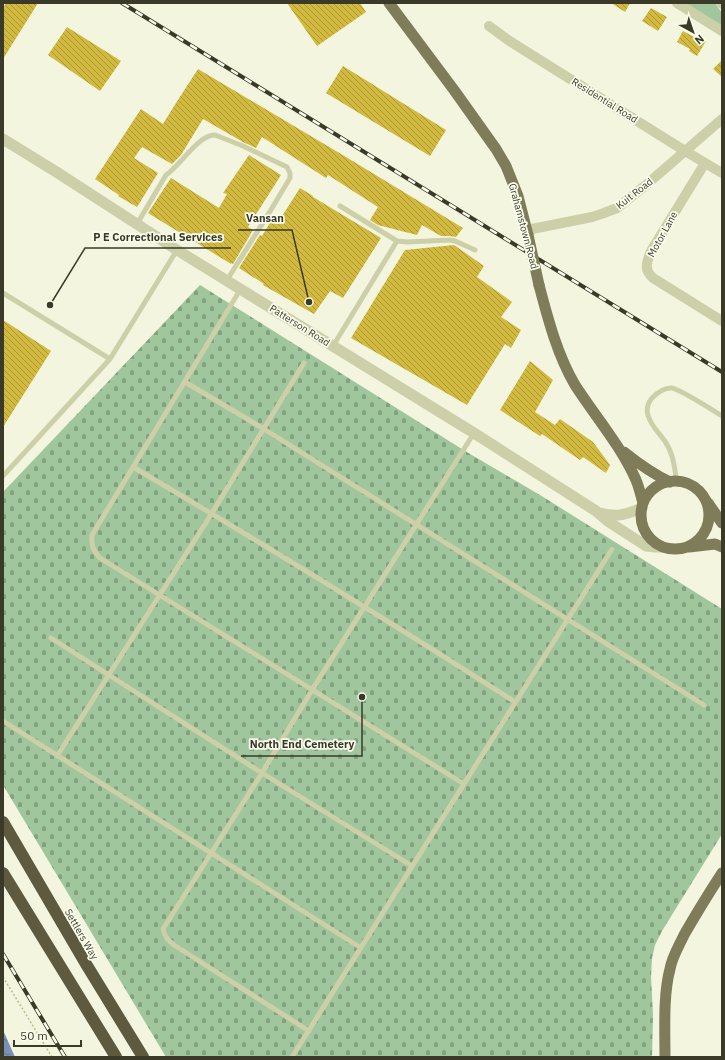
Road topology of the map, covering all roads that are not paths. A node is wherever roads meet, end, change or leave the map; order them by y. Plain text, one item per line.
1 (389, 3) edge
2 (677, 3) edge
3 (489, 26) dead end
4 (722, 31) edge
5 (722, 119) edge
6 (3, 139) edge
7 (685, 151) junction
8 (705, 162) junction
9 (722, 173) edge
10 (340, 206) dead end
11 (137, 224) junction
12 (527, 232) junction
13 (397, 241) junction
14 (177, 250) junction
15 (475, 250) dead end
16 (227, 280) junction
17 (241, 289) junction
18 (3, 293) edge
19 (722, 321) edge
20 (333, 346) junction
21 (110, 359) junction
22 (304, 364) dead end
23 (185, 382) junction
24 (722, 416) edge
25 (264, 429) junction
26 (474, 433) junction
27 (616, 445) junction
28 (133, 467) junction
29 (3, 476) edge
30 (674, 482) junction
31 (705, 499) junction
32 (642, 506) junction
33 (596, 511) junction
34 (212, 513) junction
35 (722, 523) edge
36 (416, 525) junction
37 (663, 547) junction
38 (688, 547) junction
39 (722, 547) edge
40 (612, 550) dead end
41 (160, 595) junction
42 (364, 606) junction
43 (567, 620) junction
44 (51, 638) dead end
45 (108, 675) junction
46 (312, 690) junction
47 (516, 702) junction
48 (704, 705) dead end
49 (3, 721) edge
50 (57, 756) junction
51 (262, 772) junction
52 (464, 784) junction
53 (3, 822) edge
54 (211, 853) junction
55 (412, 866) junction
56 (3, 873) edge
57 (722, 873) edge
58 (360, 948) junction
59 (308, 1031) junction
60 (116, 1057) edge
61 (143, 1057) edge
62 (292, 1057) edge
63 (665, 1057) edge

1 - 12 main road, Grahamstown Road
2 - 4 street
3 - 7 street, Residential Road
5 - 7 street, Kuit Road
6 - 11 street, Patterson Road
7 - 8 street, Residential Road
7 - 12 street, Kuit Road
8 - 9 street, Residential Road
8 - 19 street, Motor Lane
10 - 13 lane
11 - 14 street, Patterson Road
11 - 16 lane
12 - 27 main road, Grahamstown Road, bridge
13 - 15 lane
13 - 20 lane
14 - 16 street, Patterson Road
14 - 21 lane
16 - 17 street, Patterson Road
17 - 20 street, Patterson Road
17 - 23 lane
18 - 21 lane
20 - 26 street, Patterson Road
21 - 29 lane
22 - 25 lane
23 - 25 lane
23 - 28 lane
24 - 30 lane
25 - 34 lane
25 - 36 lane
26 - 33 street, Patterson Road
26 - 36 lane
27 - 30 main road, Grahamstown Road
27 - 32 main road, Grahamstown Road
28 - 34 lane
28 - 41 lane
30 - 31 main road, Grahamstown Road
30 - 32 main road
31 - 35 main road, Grahamstown Road
31 - 38 main road
32 - 33 street, Patterson Road
32 - 37 main road, Grahamstown Road
33 - 37 street, Patterson Road
34 - 41 lane
34 - 42 lane
36 - 42 lane
36 - 43 lane
37 - 38 main road
38 - 39 main road
40 - 43 lane
41 - 45 lane
41 - 46 lane
42 - 46 lane
42 - 47 lane
43 - 47 lane
43 - 48 lane
44 - 45 lane
45 - 50 lane
45 - 51 lane
46 - 51 lane
46 - 52 lane
47 - 52 lane
49 - 50 lane
50 - 54 lane
51 - 54 lane
51 - 55 lane
52 - 55 lane
53 - 61 highway, Settlers Way
54 - 58 lane
54 - 59 lane
55 - 58 lane
56 - 60 highway
57 - 63 main road
58 - 59 lane
59 - 62 lane

